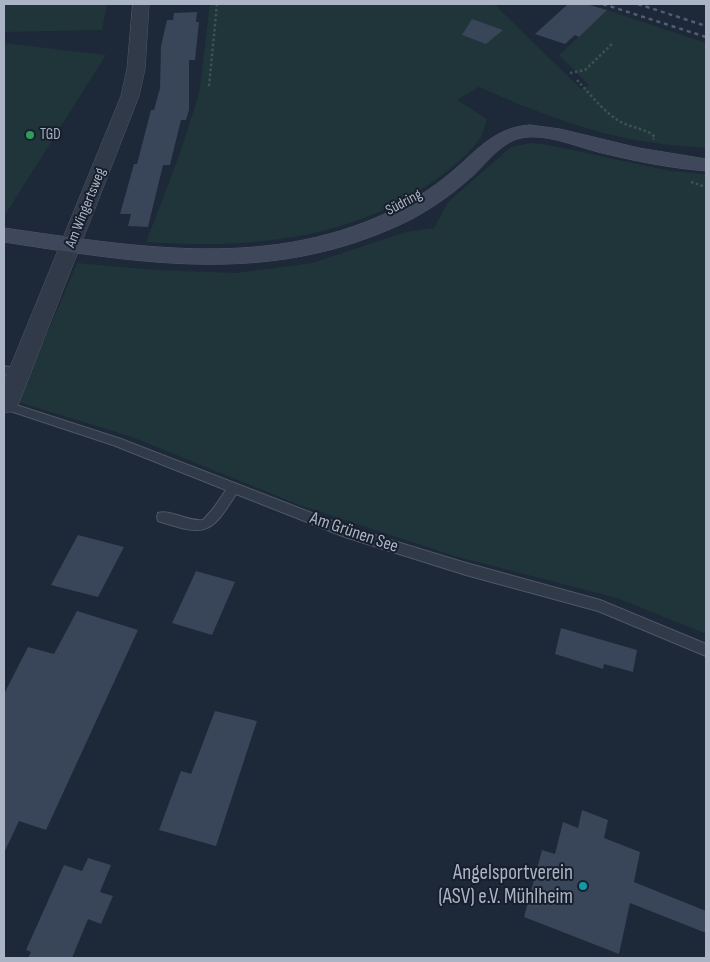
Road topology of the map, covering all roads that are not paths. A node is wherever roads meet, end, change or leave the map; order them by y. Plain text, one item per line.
1 (141, 4) edge
2 (706, 153) edge
3 (706, 165) edge
4 (4, 235) edge
5 (72, 244) junction
6 (12, 372) edge
7 (5, 405) edge
8 (233, 488) junction
9 (163, 517) dead end
10 (706, 650) edge

1 - 5 street, Am Wingertsweg
2 - 5 street, Südring
3 - 5 street, Südring
4 - 5 street, Südring
5 - 6 street, Am Wingertsweg
6 - 7 street, Am Wingertsweg
7 - 8 lane, Am Grünen See
8 - 9 lane
8 - 10 lane, Am Grünen See

